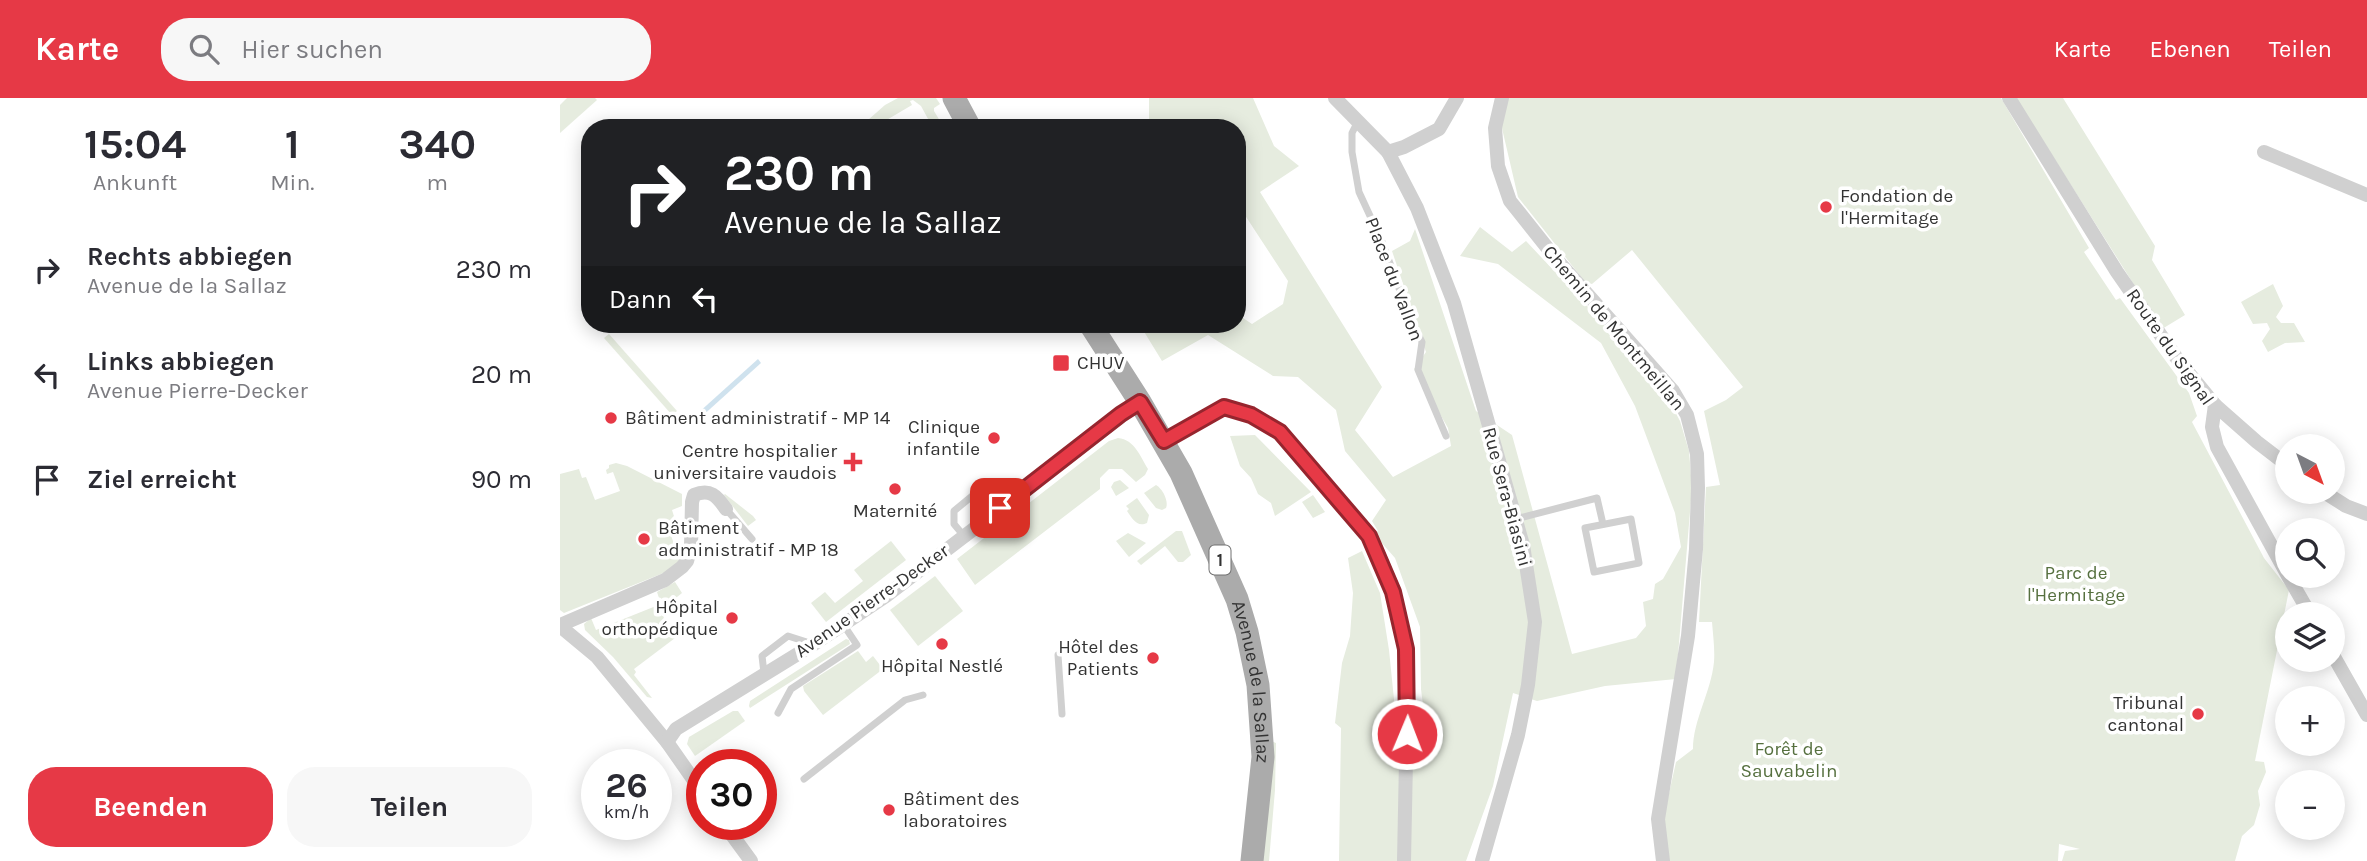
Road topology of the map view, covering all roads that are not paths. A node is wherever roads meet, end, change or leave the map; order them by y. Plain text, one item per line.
1 (954, 98) edge
2 (1335, 98) edge
3 (1502, 98) edge
4 (2009, 98) edge
5 (1455, 99) edge
6 (1353, 116) junction
7 (965, 119) edge
8 (1388, 152) junction
9 (2264, 152) dead end
10 (2367, 195) edge
11 (1096, 333) edge
12 (1140, 402) junction
13 (2215, 405) junction
14 (1446, 436) dead end
15 (1164, 441) junction
16 (2275, 456) edge
17 (2343, 504) edge
18 (1000, 508) junction
19 (726, 509) joint
20 (2367, 514) edge
21 (1516, 519) junction
22 (1603, 524) junction
23 (964, 536) junction
24 (752, 539) dead end
25 (2275, 552) edge
26 (844, 624) junction
27 (560, 625) edge
28 (1058, 655) dead end
29 (2343, 672) edge
30 (923, 695) dead end
31 (778, 713) dead end
32 (1062, 715) dead end
33 (2367, 715) edge
34 (667, 743) junction
35 (686, 770) edge
36 (804, 779) dead end
37 (736, 840) edge
38 (751, 861) edge
39 (1252, 861) edge
40 (1404, 861) edge
41 (1482, 861) edge
42 (1663, 861) edge

1 - 7 main road
2 - 6 street
3 - 42 street, Chemin de Montmeillan
4 - 13 street, Route du Signal
5 - 8 street
6 - 8 street
6 - 14 lane, Place du Vallon
8 - 21 street, Rue Sera-Biasini
9 - 10 street
11 - 12 main road, 1
12 - 15 main road, Avenue de la Sallaz / 1
12 - 18 street, Avenue Pierre-Decker
13 - 16 street
13 - 25 street, Route du Signal
15 - 39 main road, Avenue de la Sallaz / 1
15 - 40 street
17 - 20 street
18 - 23 street, Avenue Pierre-Decker
18 - 23 lane
19 - 24 lane
19 - 27 street
21 - 22 lane
21 - 41 street, Rue Sera-Biasini
22 - 22 lane
23 - 26 street, Avenue Pierre-Decker
26 - 31 lane
26 - 34 street, Avenue Pierre-Decker
27 - 34 street
28 - 32 lane
29 - 33 street
30 - 36 lane
34 - 35 street
37 - 38 street

